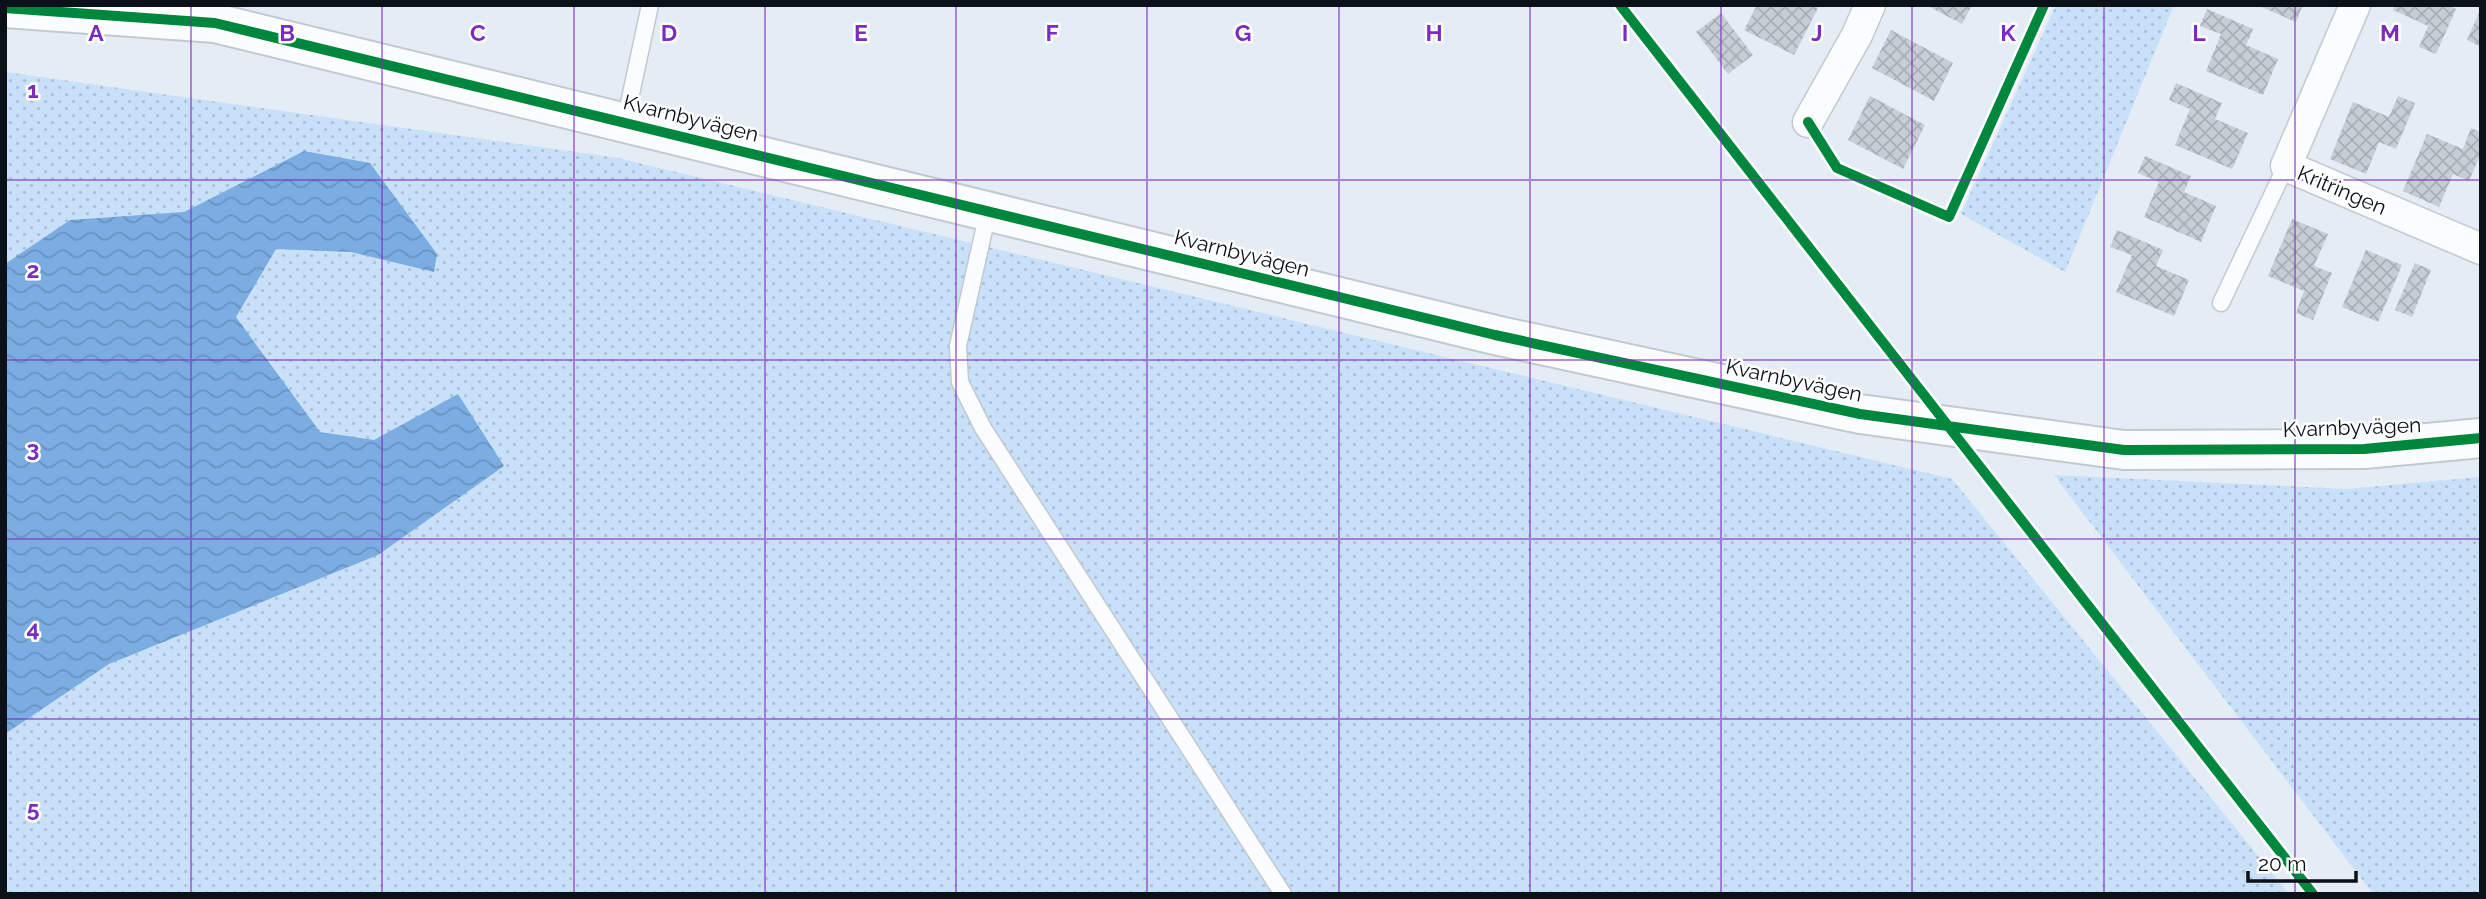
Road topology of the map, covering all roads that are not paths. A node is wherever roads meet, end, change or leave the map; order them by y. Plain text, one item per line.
1 (650, 5) edge
2 (1870, 5) edge
3 (2355, 5) edge
4 (5, 8) edge
5 (219, 14) edge
6 (1808, 121) dead end
7 (625, 122) junction
8 (2286, 166) junction
9 (988, 212) junction
10 (2481, 249) edge
11 (2221, 303) dead end
12 (2481, 438) edge
13 (1283, 894) edge

1 - 7 lane
2 - 6 street
3 - 8 street, Kritringen
4 - 5 street, Kvarnbyvägen
5 - 7 street, Kvarnbyvägen
7 - 9 street, Kvarnbyvägen
8 - 10 street, Kritringen
8 - 11 lane
9 - 12 street, Kvarnbyvägen
9 - 13 lane

